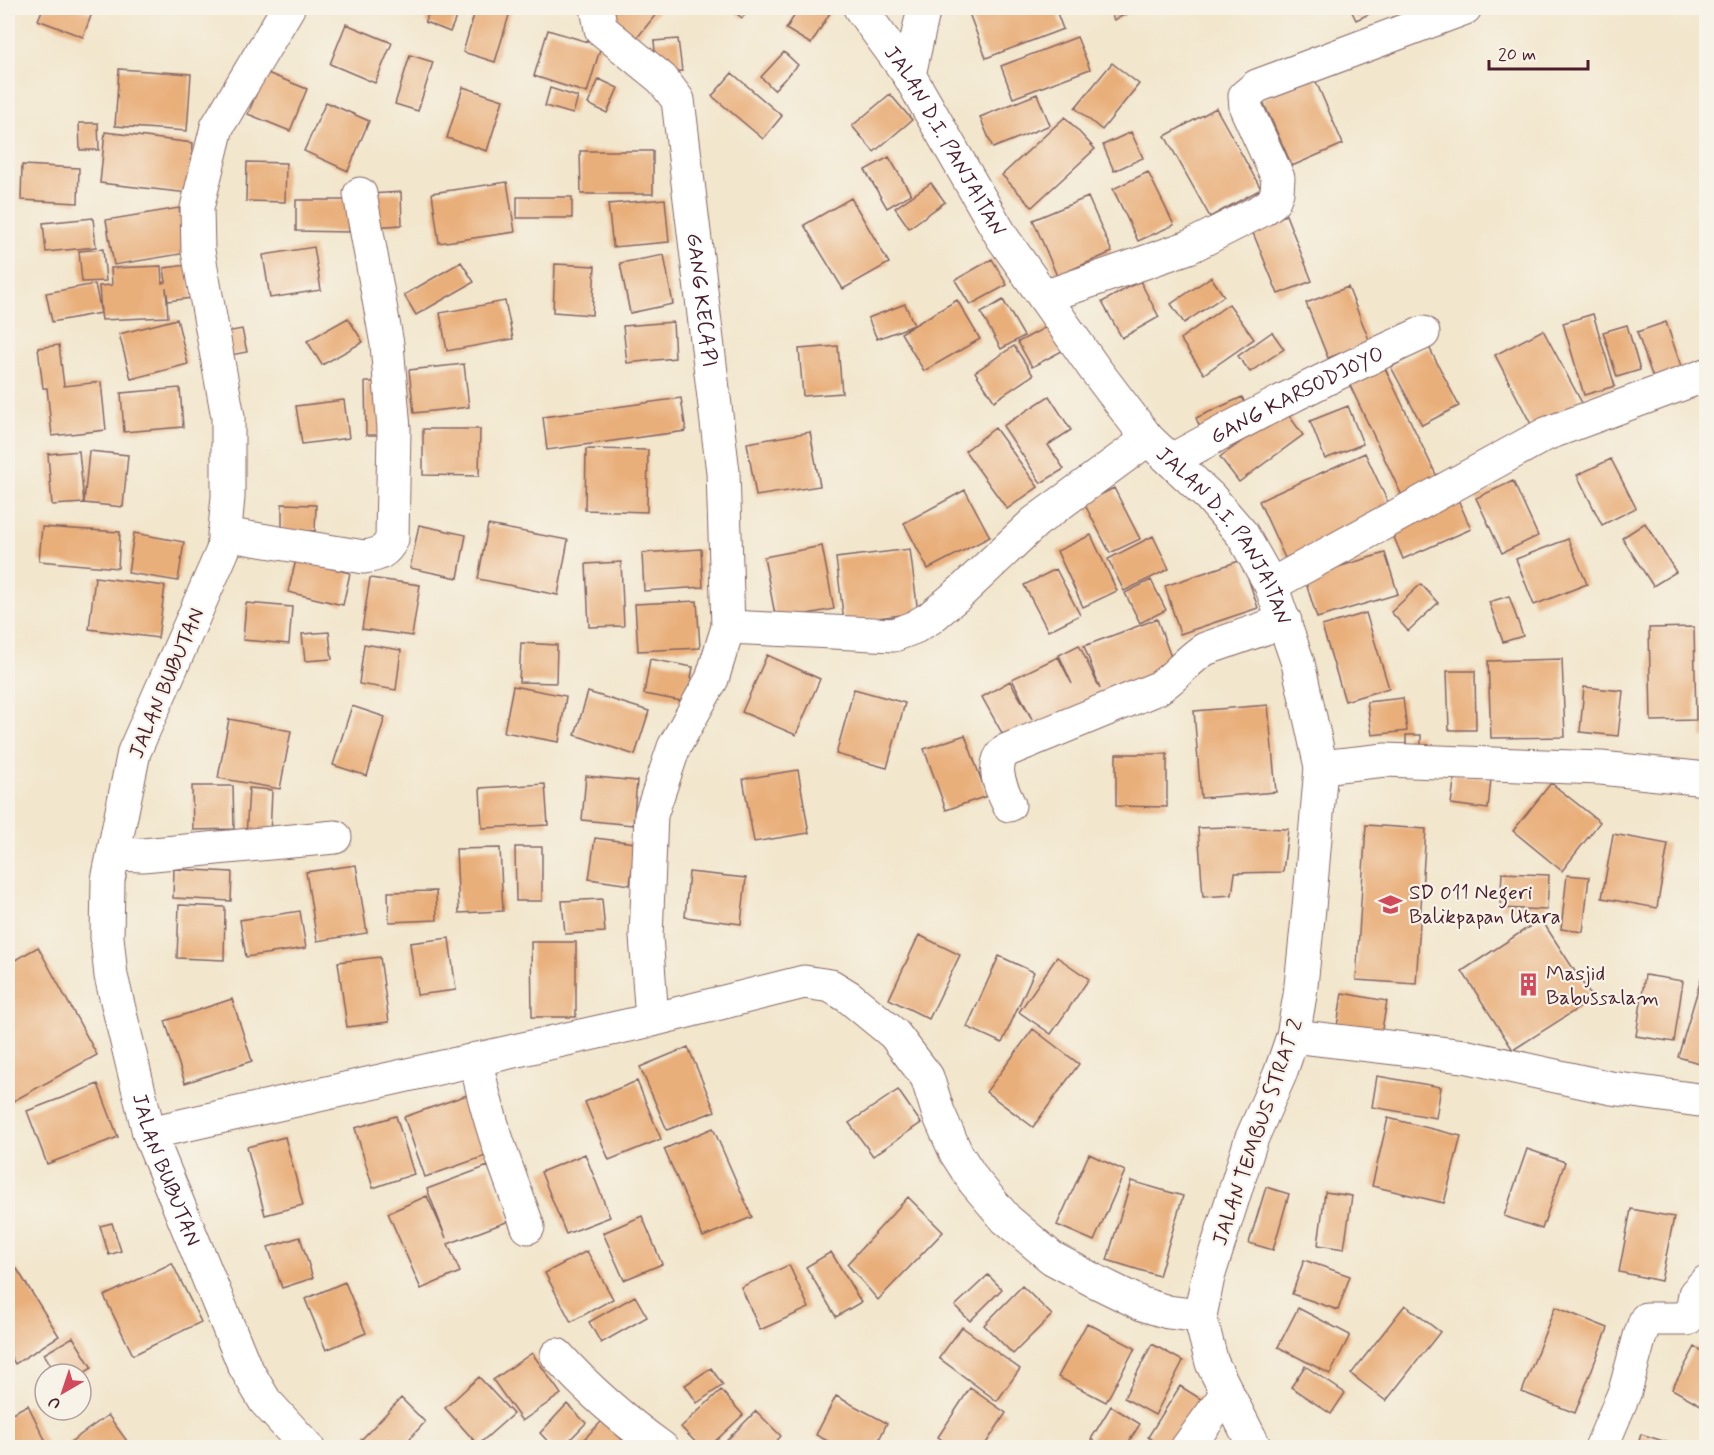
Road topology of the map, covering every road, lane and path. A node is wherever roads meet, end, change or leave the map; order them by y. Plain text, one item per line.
1 (288, 8) edge
2 (597, 8) edge
3 (860, 8) edge
4 (924, 8) edge
5 (1465, 8) edge
6 (909, 75) junction
7 (360, 194) dead end
8 (1044, 297) junction
9 (1423, 333) dead end
10 (1707, 375) edge
11 (1148, 439) junction
12 (1172, 460) junction
13 (224, 534) junction
14 (1271, 585) junction
15 (1284, 621) junction
16 (728, 627) junction
17 (1321, 767) junction
18 (1707, 779) edge
19 (1009, 805) dead end
20 (335, 837) dead end
21 (114, 854) junction
22 (652, 1020) junction
23 (1293, 1036) junction
24 (476, 1059) junction
25 (1707, 1101) edge
26 (149, 1133) junction
27 (528, 1227) dead end
28 (1707, 1282) edge
29 (1200, 1316) junction
30 (557, 1355) dead end
31 (1227, 1393) junction
32 (308, 1448) edge
33 (662, 1448) edge
34 (1187, 1448) edge
35 (1255, 1448) edge
36 (1601, 1448) edge

1 - 13 street, JALAN BUBUTAN
2 - 16 street, GANG KECAPI
3 - 6 street, JALAN D.I. PANJAITAN
4 - 6 street
5 - 8 street
6 - 8 street, JALAN D.I. PANJAITAN
7 - 13 street
8 - 11 street, JALAN D.I. PANJAITAN
9 - 12 street, GANG KARSODJOYO
10 - 14 street
11 - 12 street, JALAN D.I. PANJAITAN
11 - 16 street
12 - 14 street, JALAN D.I. PANJAITAN
13 - 21 street, JALAN BUBUTAN
14 - 15 street, JALAN D.I. PANJAITAN
15 - 17 street, JALAN D.I. PANJAITAN
15 - 19 street
16 - 22 street, GANG KECAPI
17 - 18 street
17 - 23 street, JALAN TEMBUS STRAT 2
20 - 21 street
21 - 26 street, JALAN BUBUTAN
22 - 24 street
22 - 29 street
23 - 25 street
23 - 29 street, JALAN TEMBUS STRAT 2
24 - 26 street
24 - 27 street
26 - 32 street, JALAN BUBUTAN
28 - 36 street
29 - 31 street, JALAN TEMBUS STRAT 2
30 - 33 street
31 - 34 street
31 - 35 street, JALAN TEMBUS STRAT 2

